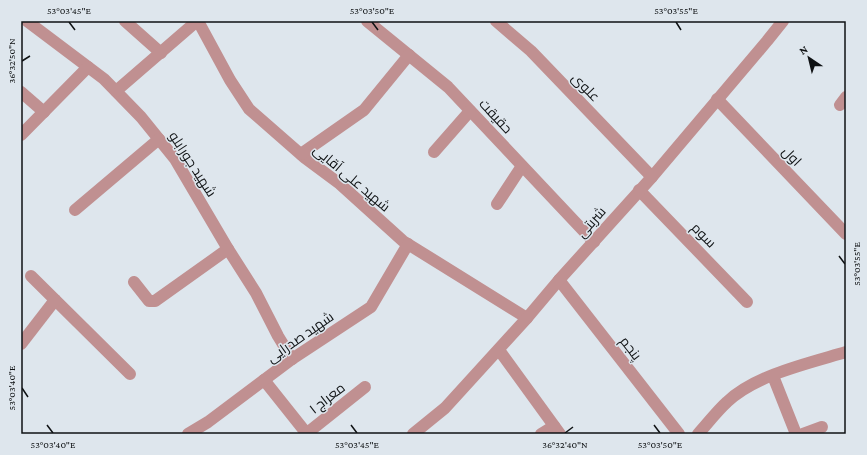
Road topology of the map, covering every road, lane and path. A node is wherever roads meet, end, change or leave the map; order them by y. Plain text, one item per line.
1 (27, 21) edge
2 (125, 21) edge
3 (198, 21) edge
4 (367, 21) edge
5 (496, 21) edge
6 (783, 21) edge
7 (161, 53) junction
8 (409, 55) junction
9 (88, 67) junction
10 (116, 91) junction
11 (21, 92) edge
12 (717, 99) junction
13 (470, 111) junction
14 (44, 112) junction
15 (21, 135) edge
16 (159, 139) junction
17 (434, 152) dead end
18 (301, 154) junction
19 (522, 166) junction
20 (652, 177) junction
21 (640, 190) junction
22 (497, 204) dead end
23 (75, 210) dead end
24 (846, 234) edge
25 (594, 242) junction
26 (408, 244) junction
27 (228, 249) junction
28 (31, 276) dead end
29 (559, 280) junction
30 (134, 282) dead end
31 (55, 300) junction
32 (747, 302) dead end
33 (528, 318) junction
34 (21, 344) edge
35 (498, 350) junction
36 (846, 352) edge
37 (292, 359) junction
38 (130, 374) dead end
39 (772, 376) junction
40 (264, 380) junction
41 (365, 387) dead end
42 (822, 426) dead end
43 (557, 430) edge
44 (188, 434) edge
45 (306, 434) edge
46 (413, 434) edge
47 (541, 434) edge
48 (679, 434) edge
49 (698, 434) edge
50 (796, 434) edge
51 (803, 434) edge

1 - 9 street, شهید جورابلو
2 - 7 street
3 - 7 street
3 - 18 street, شهید علی آقایی
4 - 8 street, حقیقت
5 - 20 street, علوی
6 - 12 street, شربتی
7 - 10 street
8 - 13 street, حقیقت
8 - 18 street
9 - 10 street, شهید جورابلو
9 - 14 street
10 - 16 street, شهید جورابلو
11 - 14 street
12 - 20 street, شربتی
12 - 24 street, اول
13 - 17 street
13 - 19 street, حقیقت
14 - 15 street
16 - 23 street
16 - 27 street, شهید جورابلو
18 - 26 street, شهید علی آقایی
19 - 22 street
19 - 25 street, حقیقت
20 - 21 street, شربتی
21 - 25 street, شربتی
21 - 32 street, سوم
25 - 29 street, شربتی
26 - 33 street, شهید علی آقایی
26 - 37 street, شهید صدرایی
27 - 30 street
27 - 37 street, شهید جورابلو
28 - 31 street
29 - 33 street, شربتی
29 - 48 street, پنجم
31 - 34 street
31 - 38 street
33 - 35 street, شربتی
35 - 43 street
35 - 46 street, شربتی
36 - 39 street
37 - 40 street, شهید صدرایی
39 - 49 street
39 - 50 street
40 - 44 street, شهید صدرایی
40 - 45 street
41 - 45 street, معراج ۱
42 - 51 street
43 - 47 street

